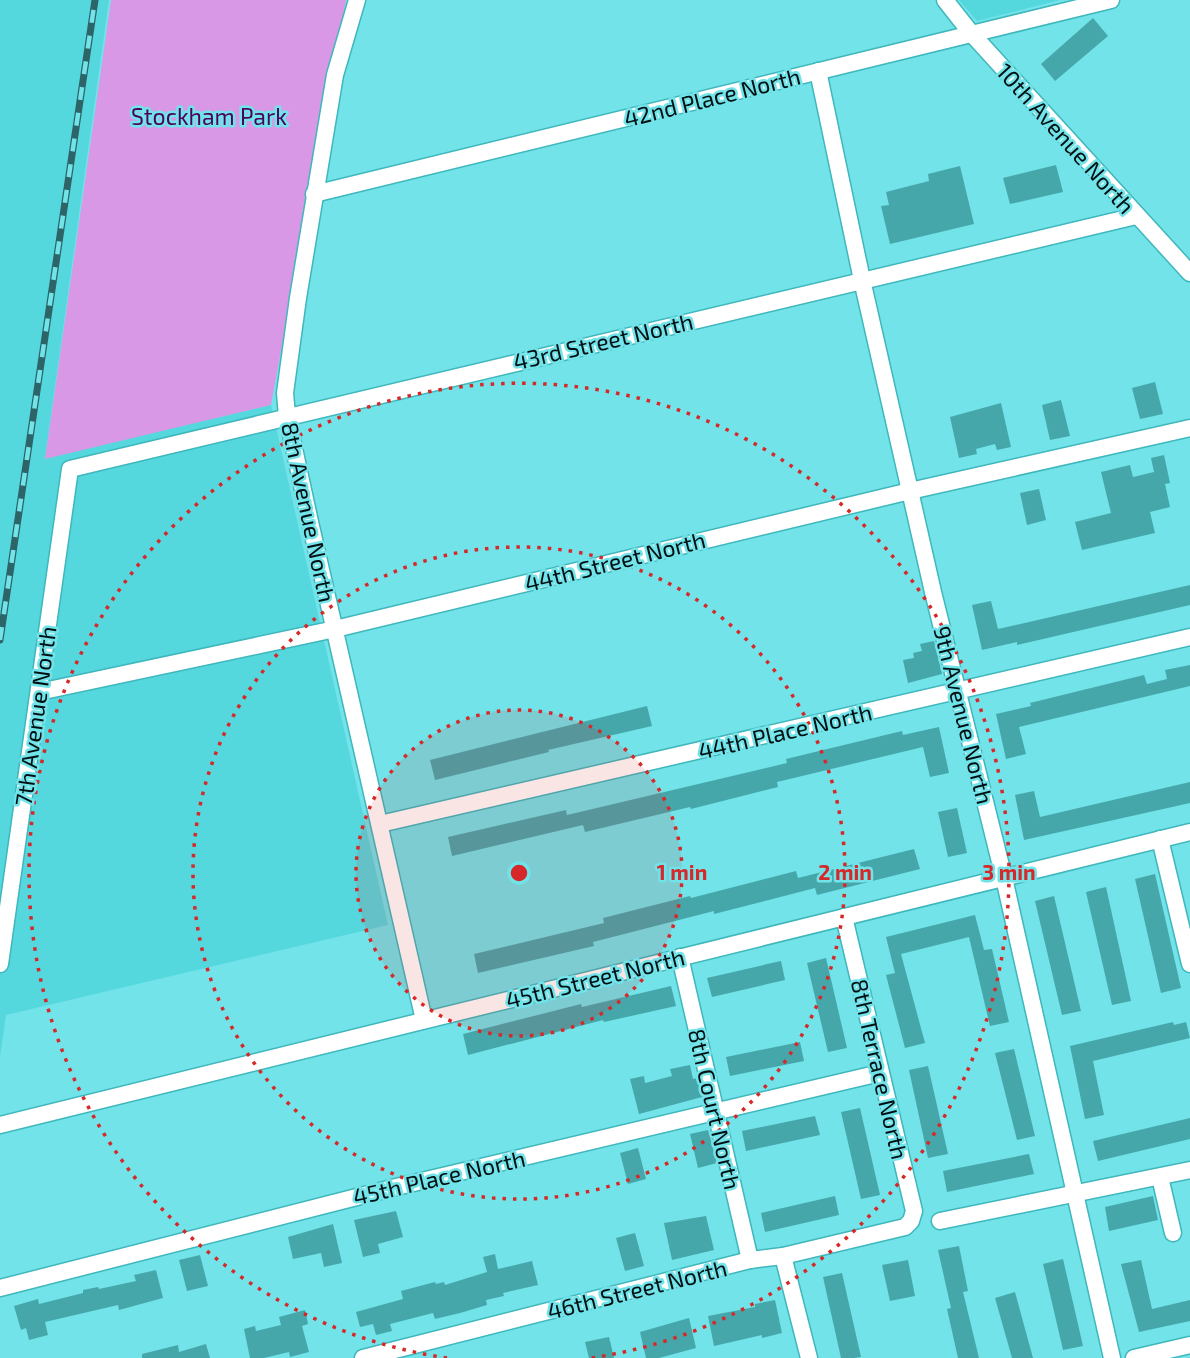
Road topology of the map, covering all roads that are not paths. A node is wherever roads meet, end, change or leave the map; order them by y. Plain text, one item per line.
1 (357, 0) edge
2 (945, 0) edge
3 (1111, 0) edge
4 (971, 33) junction
5 (818, 71) junction
6 (314, 194) junction
7 (1136, 216) junction
8 (1190, 273) edge
9 (862, 280) junction
10 (287, 416) junction
11 (1190, 428) edge
12 (70, 469) joint
13 (910, 491) junction
14 (335, 629) junction
15 (1190, 637) edge
16 (39, 692) junction
17 (958, 692) junction
18 (380, 824) junction
19 (1190, 832) edge
20 (1160, 839) junction
21 (1004, 878) junction
22 (844, 917) junction
23 (680, 957) junction
24 (0, 964) edge
25 (1190, 964) edge
26 (424, 1020) junction
27 (880, 1073) junction
28 (716, 1112) junction
29 (0, 1125) edge
30 (1190, 1170) edge
31 (1160, 1177) junction
32 (1073, 1193) junction
33 (940, 1221) dead end
34 (911, 1222) joint
35 (1173, 1233) dead end
36 (783, 1256) junction
37 (750, 1260) junction
38 (0, 1288) edge
39 (1190, 1345) edge
40 (363, 1358) edge
41 (809, 1358) edge
42 (1112, 1358) edge
43 (1134, 1358) edge

1 - 6 street, 8th Avenue North
2 - 4 street, 10th Avenue North
3 - 4 street, 42nd Place North
4 - 5 street, 42nd Place North
4 - 7 street, 10th Avenue North
5 - 6 street, 42nd Place North
5 - 9 street, 9th Avenue North
6 - 10 street, 8th Avenue North
7 - 8 street, 10th Avenue North
7 - 9 street, 43rd Street North
9 - 10 street, 43rd Street North
9 - 13 street, 9th Avenue North
10 - 12 street, 43rd Street North
10 - 14 street, 8th Avenue North
11 - 13 street, 44th Street North
12 - 16 street, 7th Avenue North
13 - 14 street, 44th Street North
13 - 17 street, 9th Avenue North
14 - 16 street, 44th Street North
14 - 18 street, 8th Avenue North
15 - 17 street, 44th Place North
16 - 24 street, 7th Avenue North
17 - 18 street, 44th Place North
17 - 21 street, 9th Avenue North
18 - 26 street, 8th Avenue North
19 - 20 street, 45th Street North
20 - 21 street, 45th Street North
20 - 25 street
21 - 22 street, 45th Street North
21 - 32 street, 9th Avenue North
22 - 23 street, 45th Street North
22 - 27 street, 8th Terrace North
23 - 26 street, 45th Street North
23 - 28 street, 8th Court North
26 - 29 street, 45th Street North
27 - 28 street, 45th Place North
27 - 34 street, 8th Terrace North
28 - 37 street, 8th Court North
28 - 38 street, 45th Place North
30 - 31 street
31 - 32 street
31 - 35 street
32 - 33 street
32 - 42 street, 9th Avenue North
34 - 36 street, 46th Street North
36 - 37 street, 46th Street North
36 - 41 street
37 - 40 street, 46th Street North
39 - 43 street

